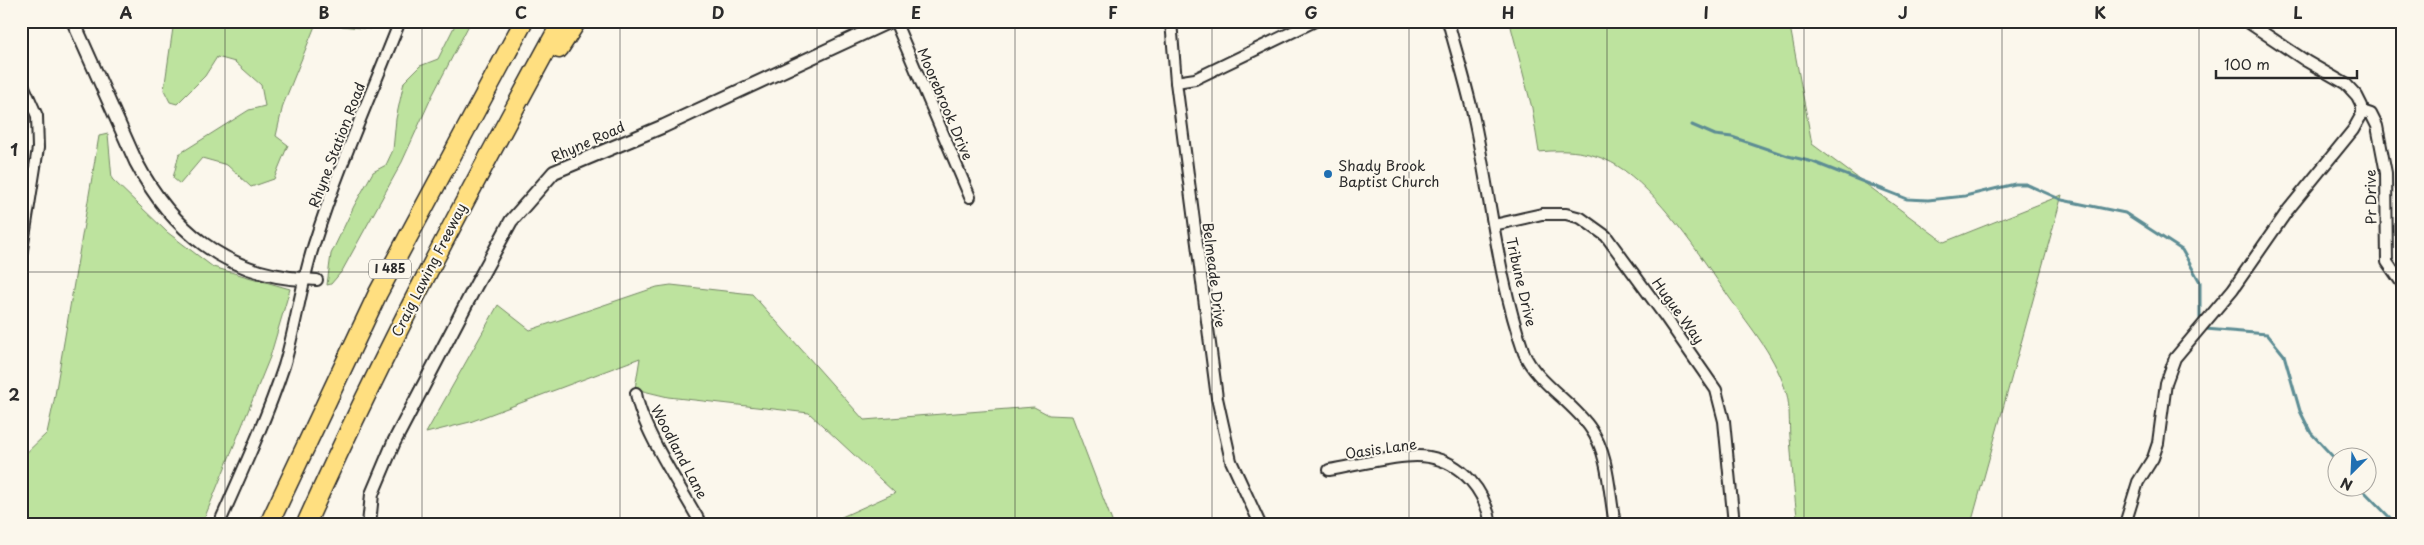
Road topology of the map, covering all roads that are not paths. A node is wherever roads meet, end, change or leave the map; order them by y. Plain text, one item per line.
1 (73, 21) edge
2 (400, 21) edge
3 (511, 21) edge
4 (524, 21) edge
5 (562, 21) edge
6 (577, 21) edge
7 (890, 21) edge
8 (895, 21) edge
9 (1171, 21) edge
10 (1315, 21) edge
11 (1448, 21) edge
12 (2246, 21) edge
13 (1176, 82) junction
14 (22, 84) edge
15 (2362, 111) junction
16 (492, 150) junction
17 (445, 165) junction
18 (970, 197) dead end
19 (1494, 224) junction
20 (21, 256) edge
21 (303, 279) junction
22 (317, 280) dead end
23 (2403, 285) edge
24 (636, 393) dead end
25 (1329, 470) dead end
26 (219, 524) edge
27 (269, 524) edge
28 (306, 524) edge
29 (369, 524) edge
30 (701, 524) edge
31 (1260, 524) edge
32 (1491, 524) edge
33 (1615, 524) edge
34 (1734, 524) edge
35 (2125, 524) edge

1 - 21 street
2 - 21 street, Rhyne Station Road
3 - 17 highway
4 - 17 highway, I 485
5 - 16 highway, Craig Lawing Freeway / I 485
6 - 16 highway
7 - 29 street, Rhyne Road
8 - 18 street, Moorebrook Drive
9 - 13 street, Belmeade Drive
10 - 13 street
11 - 19 street, Tribune Drive
12 - 15 street, Pr Drive
13 - 31 street, Belmeade Drive
14 - 20 street
15 - 23 street, Pr Drive
15 - 35 street
16 - 28 highway, Craig Lawing Freeway / I 485
17 - 27 highway, I 485
19 - 33 street, Tribune Drive
19 - 34 street, Hugue Way
21 - 22 street
21 - 26 street, Rhyne Station Road
24 - 30 street, Woodland Lane
25 - 32 street, Oasis Lane

